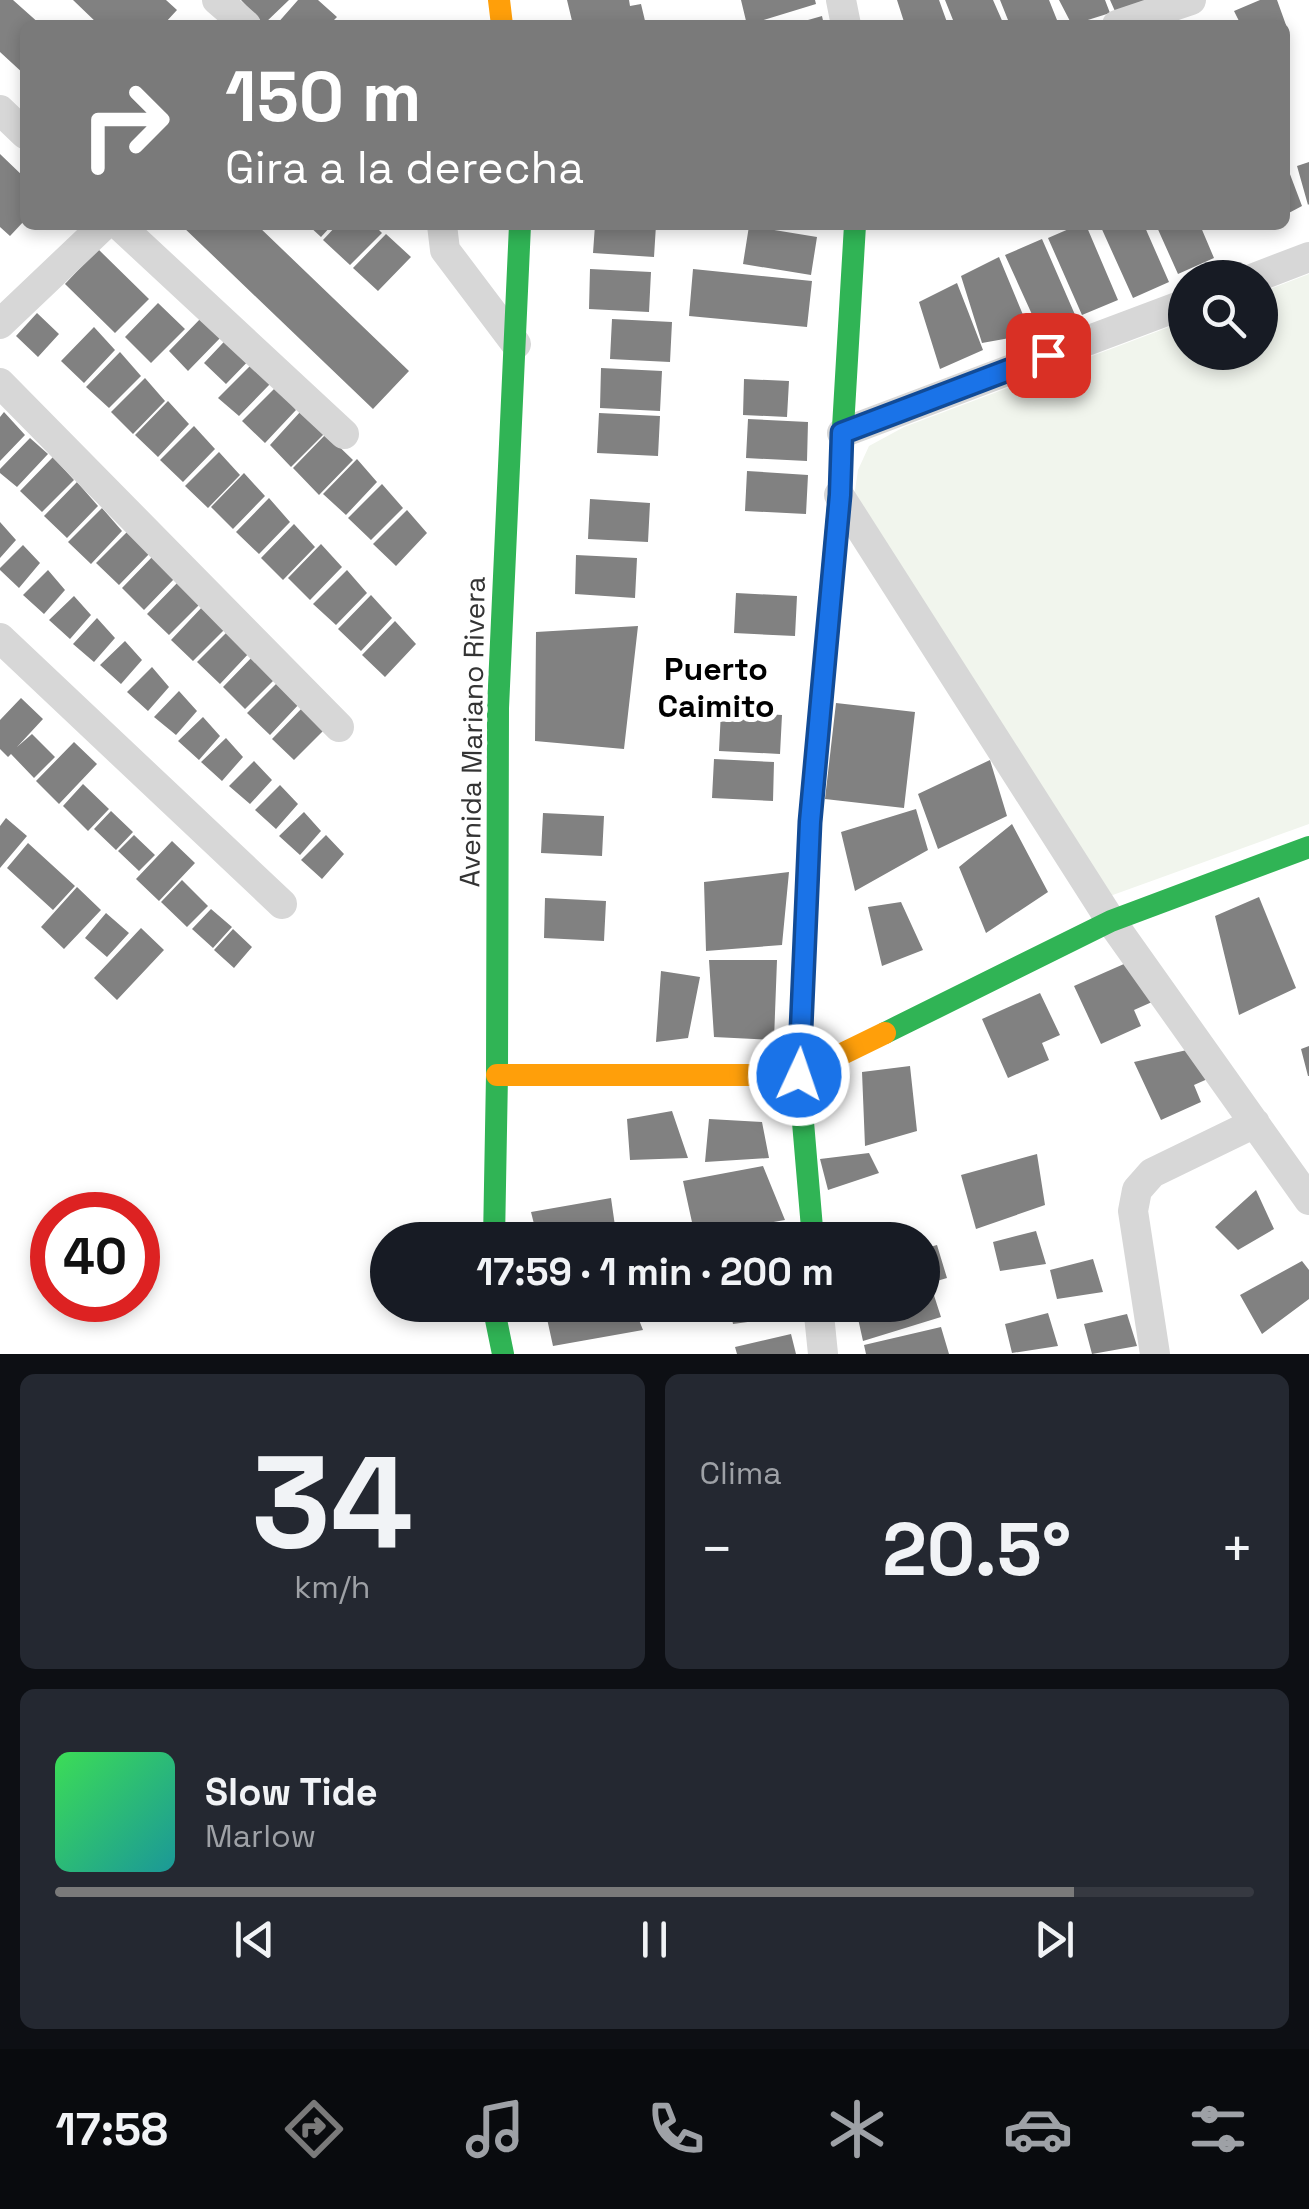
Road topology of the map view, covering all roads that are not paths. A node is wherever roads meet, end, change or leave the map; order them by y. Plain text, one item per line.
1 (217, 0) edge
2 (1190, 0) edge
3 (240, 20) edge
4 (1131, 20) edge
5 (0, 110) edge
6 (20, 129) edge
7 (99, 230) edge
8 (124, 230) edge
9 (443, 230) edge
10 (512, 230) edge
11 (855, 230) edge
12 (1309, 257) edge
13 (1278, 269) edge
14 (1168, 310) edge
15 (0, 324) edge
16 (516, 344) junction
17 (0, 383) edge
18 (842, 433) junction
19 (344, 434) dead end
20 (840, 495) junction
21 (0, 638) edge
22 (339, 726) dead end
23 (1309, 847) edge
24 (282, 904) dead end
25 (1112, 922) junction
26 (497, 1074) junction
27 (799, 1075) junction
28 (1255, 1122) junction
29 (1307, 1192) edge
30 (494, 1222) edge
31 (811, 1222) edge
32 (496, 1322) edge
33 (819, 1322) edge
34 (503, 1354) edge
35 (822, 1354) edge
36 (1154, 1354) edge

1 - 3 street
2 - 4 street
5 - 6 street
7 - 15 street
8 - 19 street
9 - 16 street
10 - 16 street, Avenida Mariano Rivera
11 - 18 street
12 - 13 street
14 - 18 street
16 - 26 street, Avenida Mariano Rivera
17 - 22 street
18 - 20 street
20 - 25 street
20 - 27 street
21 - 24 street
23 - 25 street
25 - 27 street
25 - 28 street
26 - 27 street
26 - 30 street, Avenida Mariano Rivera
27 - 31 street
28 - 29 street
28 - 36 street
32 - 34 street
33 - 35 street

